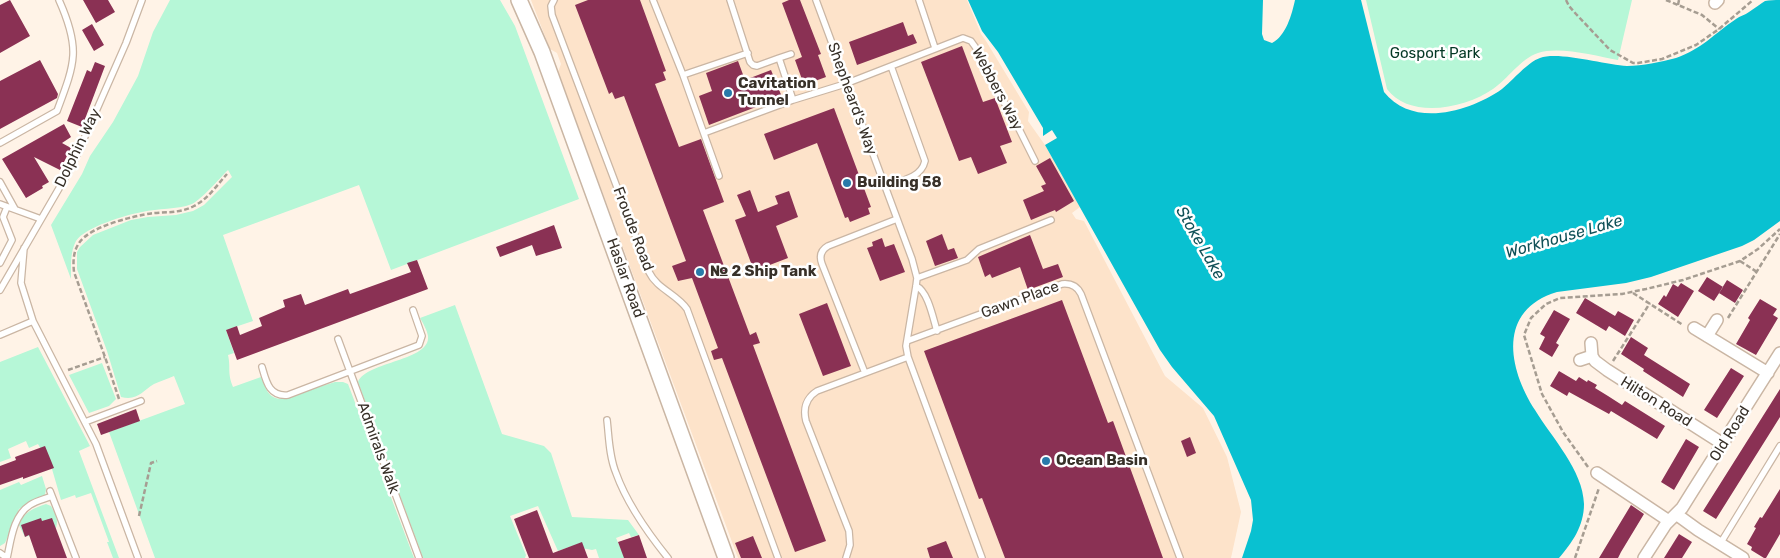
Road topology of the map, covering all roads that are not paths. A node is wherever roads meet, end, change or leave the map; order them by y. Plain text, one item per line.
1 (59, 0) edge
2 (142, 0) edge
3 (519, 0) edge
4 (554, 0) edge
5 (653, 0) edge
6 (730, 0) edge
7 (816, 0) edge
8 (918, 0) edge
9 (935, 48) junction
10 (748, 53) junction
11 (790, 54) dead end
12 (779, 58) junction
13 (891, 66) junction
14 (683, 75) junction
15 (846, 84) junction
16 (793, 100) junction
17 (704, 133) junction
18 (0, 142) edge
19 (1035, 161) dead end
20 (719, 176) dead end
21 (0, 182) edge
22 (884, 186) junction
23 (0, 204) edge
24 (7, 207) junction
25 (15, 209) junction
26 (41, 219) junction
27 (897, 219) junction
28 (1051, 220) dead end
29 (24, 248) junction
30 (0, 262) edge
31 (916, 278) junction
32 (916, 286) junction
33 (0, 290) edge
34 (413, 310) dead end
35 (1717, 320) dead end
36 (33, 321) junction
37 (1694, 328) road end
38 (937, 330) junction
39 (0, 334) edge
40 (1711, 338) junction
41 (338, 339) dead end
42 (907, 341) junction
43 (1591, 343) dead end
44 (1780, 353) edge
45 (1592, 356) junction
46 (908, 357) junction
47 (1580, 360) dead end
48 (262, 367) dead end
49 (350, 371) junction
50 (865, 373) junction
51 (1768, 373) junction
52 (141, 401) dead end
53 (607, 420) dead end
54 (85, 422) junction
55 (1724, 444) junction
56 (1780, 446) edge
57 (1596, 474) road end
58 (1673, 517) junction
59 (1720, 544) junction
60 (0, 553) edge
61 (7, 558) edge
62 (76, 558) edge
63 (138, 558) edge
64 (419, 558) edge
65 (668, 558) edge
66 (726, 558) edge
67 (778, 558) edge
68 (846, 558) edge
69 (982, 558) edge
70 (1180, 558) edge
71 (1644, 558) edge
72 (1743, 558) edge

1 - 18 lane
2 - 26 lane, Dolphin Way
3 - 66 street, Haslar Road
4 - 67 lane, Froude Road
5 - 14 lane
6 - 10 lane
7 - 15 lane, Shepheard's Way
8 - 9 lane
9 - 13 lane, Webbers Way
9 - 19 lane, Webbers Way
10 - 12 lane
10 - 14 lane
11 - 12 lane
12 - 16 lane
13 - 15 lane, Webbers Way
13 - 22 lane
14 - 17 lane
15 - 16 lane, Webbers Way
15 - 22 lane, Shepheard's Way
16 - 17 lane, Webbers Way
17 - 20 lane
21 - 25 lane
22 - 27 lane, Shepheard's Way
23 - 24 lane
24 - 25 lane
24 - 30 lane
25 - 26 lane
26 - 29 lane, Dolphin Way
27 - 31 lane, Shepheard's Way
27 - 50 lane
28 - 31 lane
29 - 33 lane, Dolphin Way
29 - 36 lane
31 - 32 lane, Shepheard's Way
32 - 38 lane
32 - 42 lane, Shepheard's Way
34 - 49 lane
35 - 40 street
36 - 39 lane
36 - 54 lane
37 - 40 street
38 - 42 lane, Gawn Place
38 - 70 lane, Gawn Place
40 - 51 street
41 - 49 lane, Admirals Walk
42 - 46 lane
43 - 45 street
44 - 51 street, Old Road
45 - 47 street
45 - 55 street, Hilton Road
46 - 50 lane
46 - 69 lane
48 - 49 lane
49 - 64 lane, Admirals Walk
50 - 68 lane
51 - 55 street, Old Road
52 - 54 lane
53 - 65 lane
54 - 63 lane
55 - 58 street, Old Road
56 - 59 lane
57 - 58 street
58 - 59 street
58 - 71 street, Old Road
59 - 72 street
60 - 61 lane
61 - 62 lane

